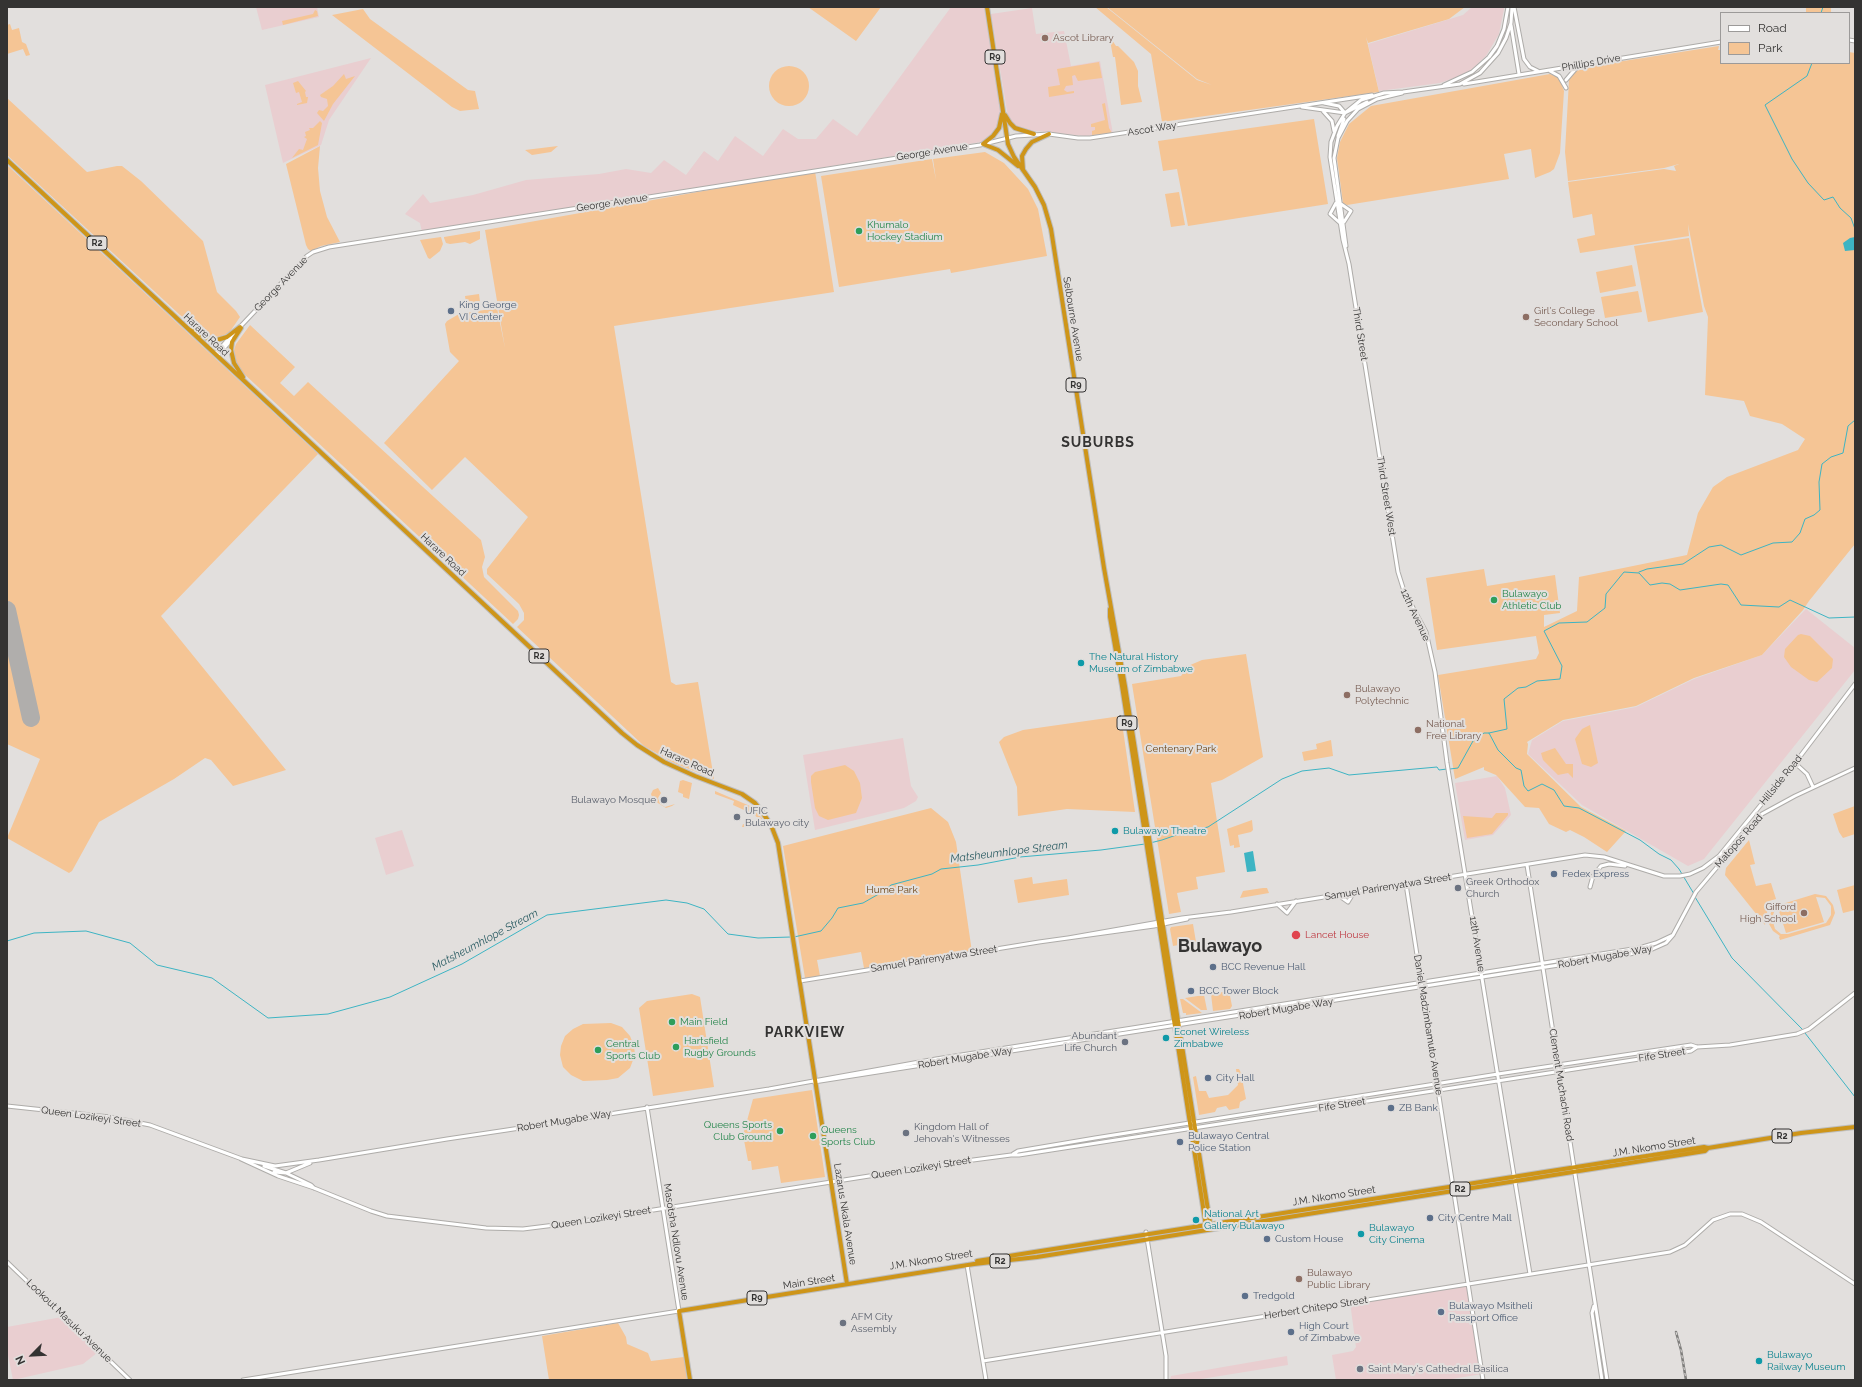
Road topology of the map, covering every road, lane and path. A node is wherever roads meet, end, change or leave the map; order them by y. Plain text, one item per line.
1 (987, 7) edge
2 (1513, 7) edge
3 (1508, 9) edge
4 (1511, 23) junction
5 (1720, 42) edge
6 (1580, 65) junction
7 (1548, 70) junction
8 (1539, 72) junction
9 (1519, 74) junction
10 (1566, 80) dead end
11 (1460, 84) junction
12 (1438, 87) junction
13 (1566, 88) dead end
14 (1403, 92) junction
15 (1376, 95) junction
16 (1369, 102) junction
17 (1320, 103) junction
18 (1297, 106) junction
19 (1002, 107) junction
20 (1321, 110) junction
21 (1346, 113) junction
22 (1034, 134) junction
23 (1049, 134) junction
24 (1334, 134) junction
25 (1007, 138) junction
26 (1338, 138) junction
27 (983, 144) junction
28 (7, 160) edge
29 (1023, 171) junction
30 (1336, 203) junction
31 (1341, 203) junction
32 (1344, 222) junction
33 (1340, 223) junction
34 (1346, 248) junction
35 (186, 327) junction
36 (241, 328) junction
37 (216, 355) junction
38 (247, 384) junction
39 (1373, 420) joint
40 (1398, 572) joint
41 (1855, 684) edge
42 (1795, 763) junction
43 (1855, 768) edge
44 (1813, 787) junction
45 (1585, 855) joint
46 (1527, 865) junction
47 (1629, 866) junction
48 (1466, 875) junction
49 (1406, 884) junction
50 (1590, 887) dead end
51 (1354, 892) junction
52 (1336, 895) junction
53 (1296, 901) junction
54 (1277, 904) junction
55 (1161, 924) junction
56 (1673, 935) junction
57 (1542, 964) junction
58 (1542, 968) junction
59 (1481, 973) junction
60 (1482, 978) junction
61 (800, 980) junction
62 (1421, 983) junction
63 (1422, 988) junction
64 (1855, 993) edge
65 (1176, 1024) junction
66 (1697, 1047) junction
67 (1558, 1066) junction
68 (1558, 1071) junction
69 (1498, 1074) junction
70 (1499, 1080) junction
71 (816, 1081) junction
72 (1437, 1084) junction
73 (1438, 1090) junction
74 (7, 1106) edge
75 (647, 1107) junction
76 (1192, 1123) junction
77 (1855, 1127) edge
78 (1192, 1128) junction
79 (1011, 1155) junction
80 (241, 1159) junction
81 (319, 1160) junction
82 (1574, 1169) junction
83 (266, 1170) junction
84 (286, 1174) junction
85 (1515, 1181) junction
86 (832, 1182) junction
87 (314, 1188) junction
88 (1453, 1188) junction
89 (663, 1209) junction
90 (1208, 1224) junction
91 (1209, 1230) junction
92 (1147, 1233) junction
93 (1148, 1240) junction
94 (7, 1262) edge
95 (968, 1265) junction
96 (1588, 1265) junction
97 (1530, 1274) junction
98 (847, 1283) junction
99 (1468, 1284) junction
100 (1855, 1284) edge
101 (1594, 1306) junction
102 (679, 1311) junction
103 (1162, 1332) junction
104 (983, 1360) junction
105 (126, 1376) junction
106 (127, 1380) edge
107 (130, 1380) edge
108 (243, 1380) edge
109 (690, 1380) edge
110 (986, 1380) edge
111 (1166, 1380) edge
112 (1483, 1380) edge
113 (1602, 1380) edge
114 (1607, 1380) edge

1 - 19 highway, R9
2 - 4 street
2 - 8 street
3 - 4 street
3 - 12 street
4 - 9 street
4 - 11 street
5 - 6 street, Phillips Drive
6 - 7 street, Phillips Drive
6 - 10 street
7 - 8 street, Phillips Drive
7 - 13 street
8 - 9 street, Phillips Drive
9 - 11 street, Phillips Drive
11 - 12 street, Phillips Drive
12 - 14 street, Phillips Drive
14 - 15 street
14 - 16 street
15 - 17 street, Ascot Way
15 - 21 street
16 - 21 street
16 - 26 street
17 - 18 street, Ascot Way
17 - 21 street
18 - 20 street
18 - 23 street, Ascot Way
19 - 22 highway
19 - 25 highway, R9
19 - 27 highway
20 - 21 street
20 - 24 street
21 - 24 street
21 - 26 street
22 - 23 street, Ascot Way
22 - 25 street, Ascot Way
23 - 29 highway
24 - 30 street
25 - 27 street, George Avenue
25 - 29 highway, Selbourne Avenue / R9
26 - 31 street
27 - 29 highway
27 - 36 street, George Avenue
28 - 35 highway, Harare Road / R2
29 - 55 highway, Selbourne Avenue / R9
30 - 33 street, Third Street
30 - 33 street
31 - 32 street, Third Street
31 - 32 street
32 - 34 street, Third Street
33 - 34 street, Third Street
34 - 39 street, Third Street
35 - 36 highway
35 - 37 highway, Harare Road / R2
36 - 37 street, George Avenue
36 - 38 highway
37 - 38 highway, Harare Road / R2
38 - 61 highway, Harare Road / R2
39 - 40 street, Third Street West
40 - 48 street, 12th Avenue
41 - 42 street, Hillside Road
42 - 44 street
42 - 47 street, Hillside Road
43 - 44 street, Matopos Road
44 - 56 street, Matopos Road
45 - 46 street, Samuel Parirenyatwa Street
45 - 47 street, Hillside Road
46 - 48 street, Samuel Parirenyatwa Street
46 - 57 street, Clement Muchachi Road
47 - 50 street
48 - 49 street, Samuel Parirenyatwa Street
48 - 59 street, 12th Avenue
49 - 51 street, Samuel Parirenyatwa Street
49 - 62 street, Daniel Madzimbamuto Avenue
51 - 52 street, Samuel Parirenyatwa Street
51 - 52 street
52 - 53 street, Samuel Parirenyatwa Street
53 - 54 street, Samuel Parirenyatwa Street
53 - 54 street
54 - 55 street, Samuel Parirenyatwa Street
55 - 61 street, Samuel Parirenyatwa Street
55 - 65 highway, R9
56 - 57 street, Robert Mugabe Way
56 - 58 street, Robert Mugabe Way
57 - 58 street, Clement Muchachi Road
57 - 59 street, Robert Mugabe Way
58 - 60 street, Robert Mugabe Way
58 - 67 street, Clement Muchachi Road
59 - 60 street, 12th Avenue
59 - 62 street, Robert Mugabe Way
60 - 63 street, Robert Mugabe Way
60 - 69 street, 12th Avenue
61 - 71 highway, Lazarus Nkala Avenue / R2
62 - 63 street, Daniel Madzimbamuto Avenue
62 - 65 street, Robert Mugabe Way
63 - 65 street, Robert Mugabe Way
63 - 72 street, Daniel Madzimbamuto Avenue
64 - 66 street
65 - 71 street, Robert Mugabe Way
65 - 76 highway, R9
66 - 67 street, Fife Street
66 - 68 street, Fife Street
67 - 68 street, Clement Muchachi Road
67 - 69 street, Fife Street
68 - 70 street, Fife Street
68 - 82 street, Clement Muchachi Road
69 - 70 street, 12th Avenue
69 - 72 street, Fife Street
70 - 73 street, Fife Street
70 - 85 street, 12th Avenue
71 - 75 street, Robert Mugabe Way
71 - 86 highway, Lazarus Nkala Avenue / R2
72 - 73 street, Daniel Madzimbamuto Avenue
72 - 76 street, Fife Street
73 - 78 street, Fife Street
73 - 88 street, Daniel Madzimbamuto Avenue
74 - 80 street, Queen Lozikeyi Street
75 - 81 street, Robert Mugabe Way
75 - 89 street, Masotsha Ndlovu Avenue
76 - 78 highway, R9
76 - 79 street, Fife Street
77 - 82 highway, J.M. Nkomo Street / R2
78 - 79 street, Fife Street
78 - 90 highway, R9
79 - 86 street, Queen Lozikeyi Street
80 - 81 street, Robert Mugabe Way
80 - 83 street, Queen Lozikeyi Street
80 - 84 street, Queen Lozikeyi Street
81 - 84 street, Robert Mugabe Way
82 - 85 highway, J.M. Nkomo Street / R2
82 - 96 street, Clement Muchachi Road
83 - 84 street
83 - 87 street, Queen Lozikeyi Street
84 - 87 street, Queen Lozikeyi Street
85 - 88 highway, J.M. Nkomo Street / R2
85 - 97 street, 12th Avenue
86 - 89 street, Queen Lozikeyi Street
86 - 98 highway, Lazarus Nkala Avenue / R2
87 - 89 street, Queen Lozikeyi Street
88 - 90 highway, J.M. Nkomo Street / R2
88 - 91 highway, J.M. Nkomo Street / R2
88 - 99 street, Daniel Madzimbamuto Avenue
89 - 102 street, Masotsha Ndlovu Avenue
90 - 91 highway, R9
90 - 92 highway, J.M. Nkomo Street / R2
91 - 93 highway, J.M. Nkomo Street / R2
92 - 93 street
92 - 98 highway, J.M. Nkomo Street / R2
93 - 95 highway, J.M. Nkomo Street / R2
93 - 103 street
94 - 105 street, Lookout Masuku Avenue
95 - 98 highway, J.M. Nkomo Street / R2
95 - 104 street
96 - 97 street, Herbert Chitepo Street
96 - 100 street, Herbert Chitepo Street
96 - 101 street, Clement Muchachi Road
97 - 99 street, Herbert Chitepo Street
98 - 102 highway, Main Street / R9
99 - 103 street, Herbert Chitepo Street
99 - 112 street, Daniel Madzimbamuto Avenue
101 - 113 street, Clement Muchachi Road
101 - 114 street, Clement Muchachi Road
102 - 108 street
102 - 109 highway, Masotsha Ndlovu Avenue
103 - 104 street, Herbert Chitepo Street
103 - 111 street
104 - 110 street
105 - 106 street
105 - 107 street, Lookout Masuku Avenue

